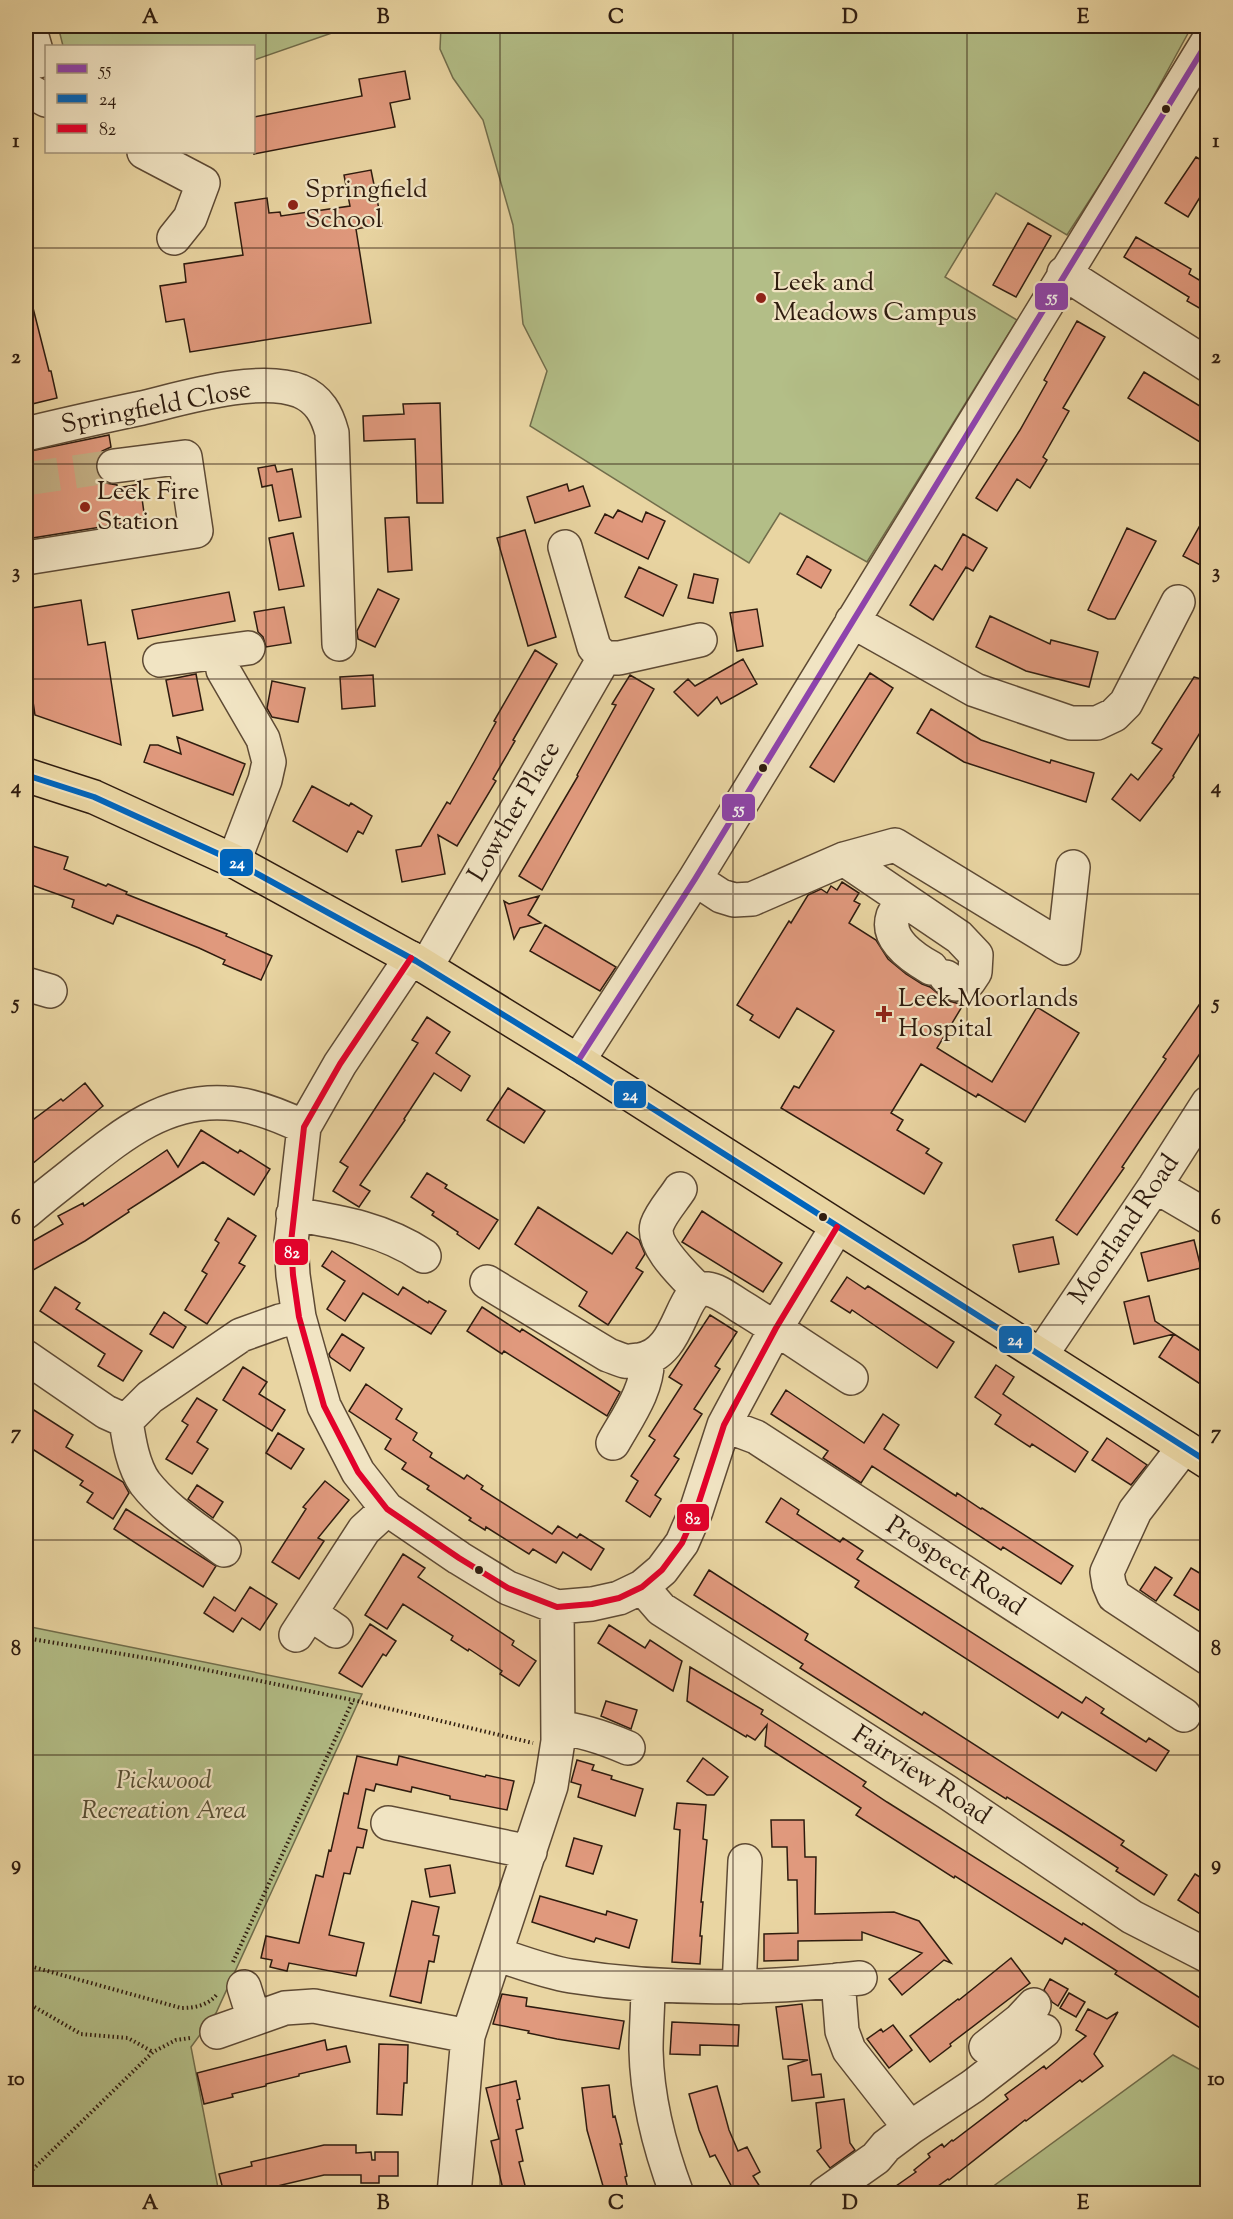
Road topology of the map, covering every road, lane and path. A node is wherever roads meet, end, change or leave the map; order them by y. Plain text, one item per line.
1 (29, 26) edge
2 (1208, 41) edge
3 (32, 75) edge
4 (45, 98) edge
5 (146, 153) edge
6 (174, 238) dead end
7 (1065, 273) junction
8 (1208, 365) edge
9 (26, 434) edge
10 (114, 465) tunnel mouth
11 (565, 547) dead end
12 (26, 558) edge
13 (1178, 602) dead end
14 (852, 621) junction
15 (700, 640) dead end
16 (339, 644) dead end
17 (604, 658) junction
18 (174, 659) dead end
19 (26, 775) edge
20 (844, 859) junction
21 (234, 861) junction
22 (1073, 867) dead end
23 (695, 879) junction
24 (903, 899) junction
25 (418, 962) junction
26 (578, 1061) junction
27 (1208, 1103) edge
28 (304, 1127) junction
29 (1155, 1186) junction
30 (680, 1189) dead end
31 (26, 1212) edge
32 (293, 1214) junction
33 (1208, 1216) edge
34 (837, 1227) junction
35 (409, 1247) dead end
36 (487, 1282) dead end
37 (698, 1290) junction
38 (299, 1317) junction
39 (776, 1328) junction
40 (27, 1345) edge
41 (1041, 1355) junction
42 (647, 1359) junction
43 (851, 1378) dead end
44 (724, 1425) junction
45 (127, 1433) junction
46 (613, 1443) dead end
47 (1196, 1454) edge
48 (387, 1509) junction
49 (224, 1550) dead end
50 (642, 1587) junction
51 (556, 1607) junction
52 (314, 1627) dead end
53 (26, 1638) edge
54 (1208, 1658) edge
55 (353, 1700) junction
56 (1184, 1715) dead end
57 (558, 1735) junction
58 (628, 1748) dead end
59 (403, 1835) dead end
60 (530, 1852) junction
61 (752, 1875) dead end
62 (496, 1954) junction
63 (1208, 1956) edge
64 (26, 1965) edge
65 (231, 1983) junction
66 (648, 1986) junction
67 (739, 1987) junction
68 (26, 2004) edge
69 (254, 2019) junction
70 (217, 2032) joint
71 (468, 2036) junction
72 (153, 2052) junction
73 (898, 2129) junction
74 (26, 2176) edge
75 (682, 2181) edge
76 (454, 2193) edge
77 (825, 2193) edge

1 - 3 street
2 - 7 street
3 - 4 street
5 - 6 street
7 - 8 street
7 - 14 street
9 - 16 street, Springfield Close
10 - 12 street
11 - 17 street
13 - 14 street
14 - 23 street
15 - 17 street
17 - 25 street, Lowther Place
18 - 21 street
19 - 21 highway
20 - 22 street
20 - 23 street
20 - 24 street
21 - 25 highway
23 - 26 street
24 - 24 street
25 - 26 highway
25 - 28 street, Lowther Place
26 - 34 highway
27 - 29 street, Moorland Road
28 - 31 street
28 - 32 street
29 - 33 street
29 - 41 street, Moorland Road
30 - 37 street
32 - 35 street
32 - 38 street
34 - 39 street
34 - 41 highway
36 - 42 street
37 - 39 street
37 - 42 street
38 - 45 street
38 - 48 street
39 - 43 street
39 - 44 street
40 - 45 street
41 - 47 highway
42 - 46 street
44 - 50 street
44 - 56 street, Prospect Road
45 - 49 street
47 - 54 street
48 - 51 street
48 - 52 street
50 - 51 street
50 - 63 street, Fairview Road
51 - 57 street
53 - 55 path
55 - 57 path
55 - 65 path
57 - 58 street
57 - 60 street
59 - 60 street
60 - 62 street
61 - 67 street
62 - 66 street
62 - 71 street
64 - 65 path
65 - 69 street
66 - 67 street
66 - 75 street
67 - 73 street
68 - 72 path
69 - 70 street
69 - 71 street
70 - 72 path
71 - 76 street
72 - 74 path
73 - 73 street
73 - 77 street

